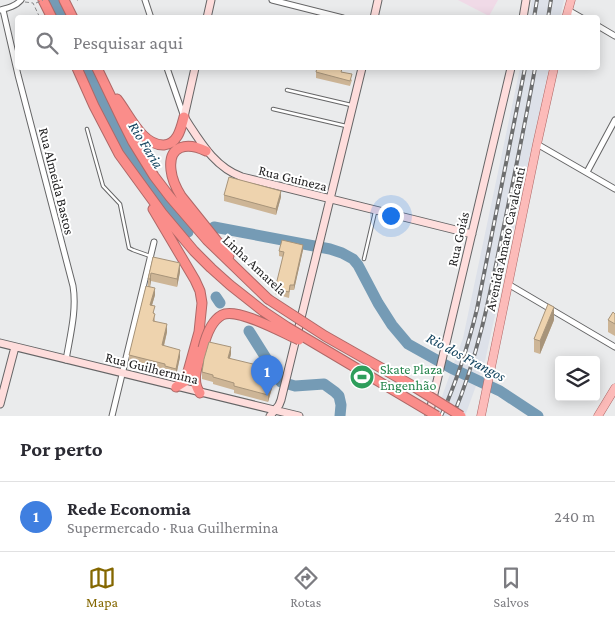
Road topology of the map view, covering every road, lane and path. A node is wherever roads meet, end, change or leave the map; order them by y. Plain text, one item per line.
1 (22, 0) edge
2 (64, 0) edge
3 (145, 0) edge
4 (211, 0) edge
5 (272, 0) edge
6 (378, 0) edge
7 (526, 0) edge
8 (571, 0) edge
9 (41, 1) edge
10 (1, 10) edge
11 (567, 14) edge
12 (39, 15) edge
13 (50, 15) edge
14 (72, 15) edge
15 (150, 15) edge
16 (208, 15) edge
17 (331, 15) edge
18 (375, 15) edge
19 (524, 15) edge
20 (600, 27) edge
21 (615, 36) edge
22 (15, 64) edge
23 (17, 70) edge
24 (78, 70) edge
25 (98, 70) edge
26 (168, 70) edge
27 (195, 70) edge
28 (361, 70) edge
29 (511, 70) edge
30 (554, 70) edge
31 (108, 90) junction
32 (287, 90) dead end
33 (352, 105) junction
34 (273, 109) dead end
35 (184, 118) junction
36 (615, 120) edge
37 (347, 127) junction
38 (87, 129) dead end
39 (537, 144) junction
40 (206, 150) junction
41 (587, 172) junction
42 (615, 189) edge
43 (146, 192) junction
44 (330, 200) junction
45 (375, 211) junction
46 (472, 234) junction
47 (154, 242) dead end
48 (150, 256) junction
49 (364, 259) dead end
50 (244, 276) junction
51 (508, 284) junction
52 (0, 343) edge
53 (318, 346) junction
54 (15, 347) junction
55 (615, 347) edge
56 (66, 360) junction
57 (122, 374) junction
58 (487, 385) junction
59 (176, 387) junction
60 (615, 388) edge
61 (200, 393) junction
62 (0, 404) edge
63 (273, 413) edge
64 (112, 416) edge
65 (299, 416) edge
66 (429, 416) edge
67 (437, 416) edge
68 (461, 416) edge
69 (481, 416) edge
70 (485, 416) edge
71 (598, 416) edge

1 - 10 street
1 - 12 path
2 - 14 highway
3 - 15 street
4 - 16 street
5 - 17 street
6 - 18 street
7 - 19 street
8 - 11 main road
9 - 13 highway
10 - 22 street, Rua Almeida Bastos
20 - 21 street
23 - 56 street, Rua Almeida Bastos
24 - 43 highway, Linha Amarela
25 - 31 highway, Linha Amarela
26 - 35 street, Rua Guineza
27 - 35 street
28 - 33 street
29 - 46 street, Rua Goiás
30 - 39 main road, Avenida Amaro Cavalcanti
31 - 35 highway
31 - 50 highway, Linha Amarela
32 - 33 lane
33 - 37 street
34 - 37 lane
35 - 40 street, Rua Guineza
36 - 41 street
37 - 44 street
38 - 48 lane
39 - 41 street
39 - 51 main road, Avenida Amaro Cavalcanti
40 - 44 street, Rua Guineza
40 - 50 highway
41 - 42 street
43 - 53 highway, Linha Amarela, bridge
43 - 59 highway
44 - 45 street, Rua Guineza
44 - 63 street
45 - 46 street, Rua Guineza
45 - 49 lane
46 - 66 street, Rua Goiás
47 - 48 street
48 - 57 street
50 - 68 highway, Linha Amarela, bridge
51 - 55 street
51 - 58 main road, Avenida Amaro Cavalcanti
52 - 54 street, Rua Guilhermina
53 - 61 highway, bridge
53 - 67 highway, Linha Amarela, bridge
54 - 56 street, Rua Guilhermina
54 - 62 street
56 - 57 street, Rua Guilhermina
57 - 59 street, Rua Guilhermina
57 - 64 street
58 - 69 main road, Avenida Amaro Cavalcanti
58 - 70 main road
59 - 61 street, Rua Guilhermina
60 - 71 main road
61 - 63 street, Rua Guilhermina
63 - 65 street, Rua Guilhermina

